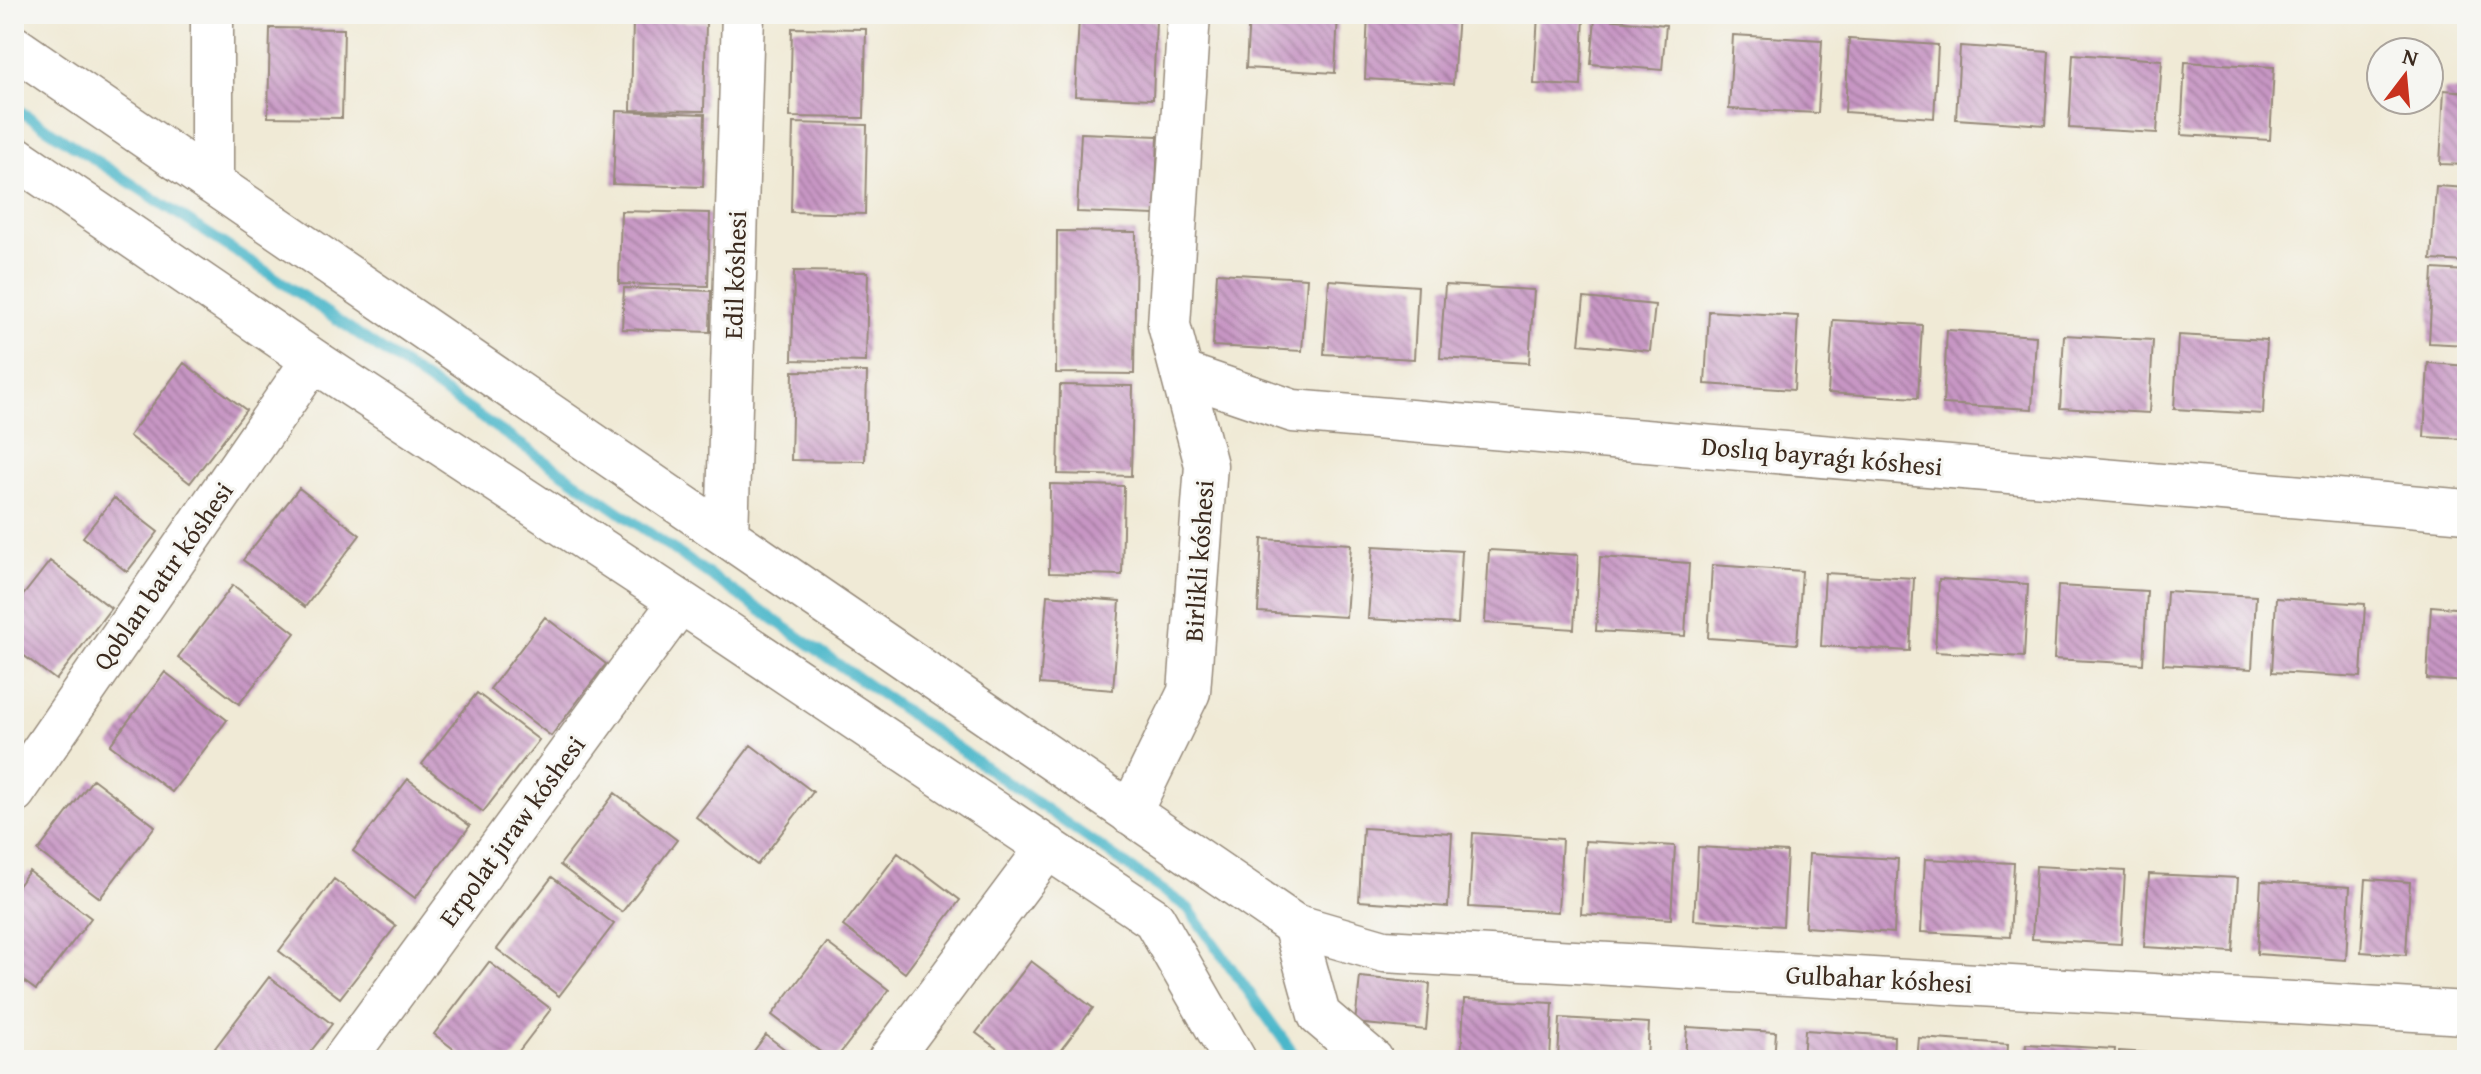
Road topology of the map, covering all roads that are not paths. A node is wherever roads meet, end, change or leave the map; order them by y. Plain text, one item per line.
1 (212, 14) edge
2 (743, 14) edge
3 (1189, 14) edge
4 (14, 47) edge
5 (14, 156) edge
6 (212, 183) junction
7 (313, 360) junction
8 (1182, 373) junction
9 (2467, 511) edge
10 (727, 536) junction
11 (680, 602) junction
12 (14, 792) edge
13 (1130, 813) junction
14 (1048, 847) junction
15 (1294, 925) junction
16 (2467, 1013) edge
17 (344, 1060) edge
18 (889, 1060) edge
19 (1235, 1060) edge
20 (1372, 1060) edge

1 - 6 street
2 - 10 street, Edil kóshesi
3 - 8 street, Birlikli kóshesi
4 - 6 street, Gulbahar kóshesi
5 - 7 street
6 - 10 street, Gulbahar kóshesi
7 - 11 street
7 - 12 street, Qoblan batır kóshesi
8 - 9 street, Doslıq bayraǵı kóshesi
8 - 13 street, Birlikli kóshesi
10 - 13 street, Gulbahar kóshesi
11 - 14 street
11 - 17 street, Erpolat jıraw kóshesi
13 - 15 street, Gulbahar kóshesi
14 - 18 street
14 - 19 street
15 - 16 street, Gulbahar kóshesi
15 - 20 street

